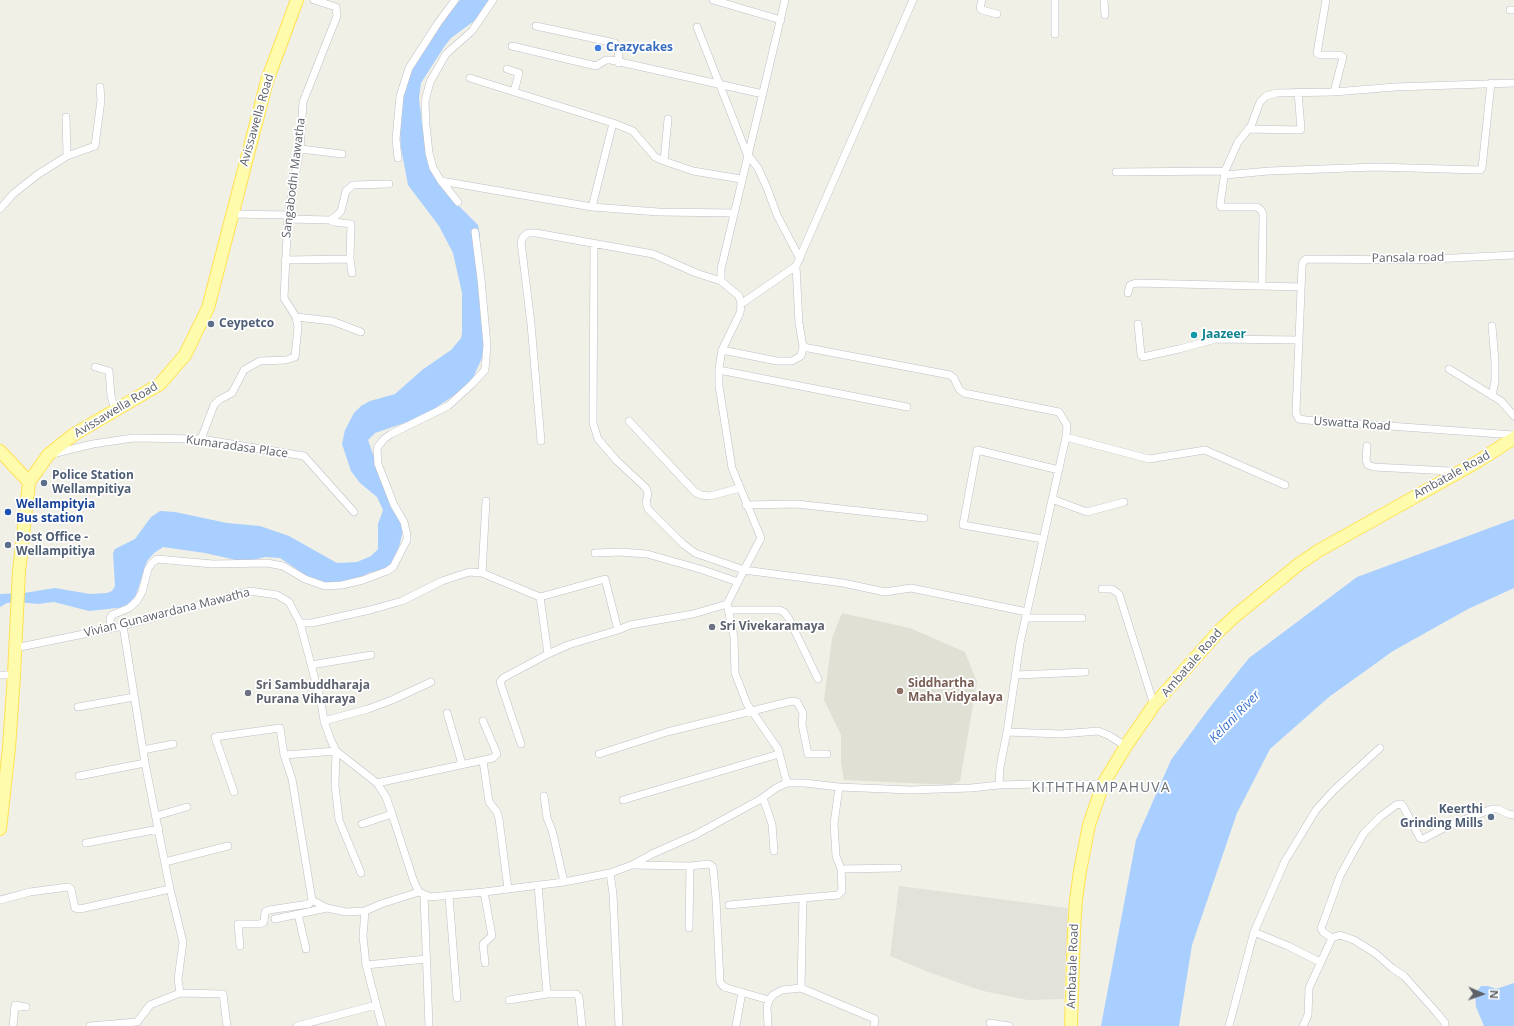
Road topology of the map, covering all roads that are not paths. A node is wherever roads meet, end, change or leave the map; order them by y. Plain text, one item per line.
1 (297, 0) edge
2 (314, 0) edge
3 (455, 0) edge
4 (493, 0) edge
5 (713, 0) edge
6 (785, 0) edge
7 (913, 0) edge
8 (982, 0) edge
9 (1055, 0) edge
10 (1104, 0) edge
11 (1326, 0) edge
12 (997, 14) dead end
13 (1105, 15) dead end
14 (781, 20) junction
15 (536, 26) dead end
16 (697, 27) dead end
17 (1055, 34) dead end
18 (512, 46) dead end
19 (619, 63) junction
20 (507, 69) dead end
21 (519, 73) junction
22 (526, 75) dead end
23 (470, 78) dead end
24 (1490, 83) junction
25 (1514, 83) edge
26 (720, 85) junction
27 (100, 87) dead end
28 (514, 92) junction
29 (1298, 92) junction
30 (1334, 92) junction
31 (762, 94) junction
32 (66, 117) dead end
33 (668, 119) dead end
34 (613, 123) junction
35 (1248, 129) junction
36 (300, 149) junction
37 (342, 154) dead end
38 (748, 154) junction
39 (67, 156) junction
40 (398, 158) dead end
41 (664, 161) junction
42 (1116, 172) dead end
43 (1225, 173) junction
44 (741, 179) junction
45 (441, 181) junction
46 (389, 184) dead end
47 (458, 202) dead end
48 (592, 207) junction
49 (0, 209) edge
50 (734, 213) junction
51 (231, 214) junction
52 (288, 217) junction
53 (330, 220) junction
54 (475, 232) dead end
55 (594, 244) junction
56 (1514, 255) edge
57 (350, 259) junction
58 (800, 259) junction
59 (285, 260) junction
60 (1303, 262) joint
61 (796, 266) junction
62 (352, 273) dead end
63 (721, 281) junction
64 (1262, 285) junction
65 (1301, 287) junction
66 (1128, 293) dead end
67 (741, 304) junction
68 (296, 317) junction
69 (1138, 324) dead end
70 (1492, 326) dead end
71 (360, 332) dead end
72 (1299, 340) junction
73 (803, 347) junction
74 (722, 350) junction
75 (95, 367) dead end
76 (1449, 369) dead end
77 (719, 370) junction
78 (1492, 396) junction
79 (907, 407) dead end
80 (115, 410) junction
81 (1514, 416) edge
82 (629, 421) dead end
83 (1514, 436) edge
84 (1066, 437) junction
85 (201, 439) junction
86 (541, 441) dead end
87 (1367, 446) dead end
88 (0, 451) edge
89 (48, 455) junction
90 (1059, 470) junction
91 (1455, 474) junction
92 (29, 482) junction
93 (1285, 485) dead end
94 (740, 488) junction
95 (1052, 499) junction
96 (486, 501) dead end
97 (1124, 502) dead end
98 (746, 505) junction
99 (354, 512) dead end
100 (924, 518) dead end
101 (1043, 539) junction
102 (595, 553) dead end
103 (744, 570) junction
104 (482, 573) junction
105 (738, 582) junction
106 (1102, 589) dead end
107 (540, 596) junction
108 (728, 607) junction
109 (1026, 615) junction
110 (1082, 618) dead end
111 (300, 623) junction
112 (123, 626) junction
113 (111, 628) junction
114 (618, 630) junction
115 (15, 648) junction
116 (548, 654) junction
117 (371, 655) dead end
118 (311, 665) junction
119 (1085, 672) dead end
120 (0, 675) edge
121 (14, 675) junction
122 (1016, 675) junction
123 (818, 679) dead end
124 (431, 682) dead end
125 (134, 697) junction
126 (1154, 705) junction
127 (78, 707) dead end
128 (751, 711) junction
129 (446, 713) dead end
130 (324, 721) junction
131 (483, 721) dead end
132 (1007, 732) junction
133 (173, 744) dead end
134 (521, 744) dead end
135 (1126, 746) junction
136 (1380, 748) dead end
137 (143, 750) junction
138 (336, 751) junction
139 (599, 754) dead end
140 (779, 754) junction
141 (827, 754) dead end
142 (284, 755) junction
143 (483, 760) junction
144 (146, 763) junction
145 (462, 764) junction
146 (79, 776) dead end
147 (377, 783) junction
148 (786, 783) junction
149 (1103, 784) junction
150 (999, 785) junction
151 (839, 787) junction
152 (234, 792) dead end
153 (544, 796) dead end
154 (763, 798) junction
155 (623, 800) dead end
156 (187, 807) dead end
157 (392, 814) junction
158 (1, 815) edge
159 (1514, 815) edge
160 (156, 816) junction
161 (362, 824) dead end
162 (0, 828) edge
163 (159, 829) junction
164 (86, 843) dead end
165 (228, 846) dead end
166 (774, 851) dead end
167 (165, 862) junction
168 (632, 865) junction
169 (690, 866) junction
170 (898, 868) dead end
171 (841, 869) junction
172 (361, 873) dead end
173 (610, 873) junction
174 (564, 882) junction
175 (538, 885) junction
176 (170, 889) junction
177 (508, 889) junction
178 (484, 892) junction
179 (422, 894) junction
180 (449, 896) junction
181 (804, 898) junction
182 (0, 900) edge
183 (312, 900) junction
184 (729, 904) dead end
185 (327, 908) junction
186 (365, 911) junction
187 (298, 914) junction
188 (275, 919) dead end
189 (689, 928) dead end
190 (1254, 932) junction
191 (1332, 938) junction
192 (240, 946) dead end
193 (306, 949) dead end
194 (426, 959) junction
195 (1320, 962) junction
196 (485, 963) dead end
197 (366, 965) junction
198 (801, 988) junction
199 (742, 992) junction
200 (180, 994) junction
201 (547, 994) junction
202 (456, 998) dead end
203 (509, 1000) dead end
204 (770, 1000) junction
205 (376, 1005) junction
206 (26, 1007) dead end
207 (990, 1023) dead end
208 (13, 1026) edge
209 (90, 1026) edge
210 (227, 1026) edge
211 (297, 1026) edge
212 (382, 1026) edge
213 (429, 1026) edge
214 (582, 1026) edge
215 (619, 1026) edge
216 (736, 1026) edge
217 (768, 1026) edge
218 (874, 1026) edge
219 (1009, 1026) edge
220 (1071, 1026) edge
221 (1229, 1026) edge
222 (1303, 1026) edge
223 (1445, 1026) edge

1 - 51 main road, Avissawella Road
2 - 36 street, Sangabodhi Mawatha
3 - 40 street
4 - 45 street
5 - 14 street
6 - 14 street
7 - 58 street
8 - 12 street
9 - 17 street
10 - 13 street
11 - 30 street
14 - 31 street
15 - 19 street
16 - 26 street
18 - 19 street
19 - 26 street
20 - 21 street
21 - 22 street
21 - 28 street
23 - 28 street
24 - 25 street
24 - 30 street
24 - 43 street
26 - 31 street
26 - 38 street
27 - 39 street
28 - 34 street
29 - 30 street
29 - 35 street
29 - 35 street
31 - 38 street
32 - 39 street
33 - 41 street
34 - 41 street
34 - 48 street
35 - 43 street
36 - 37 street
36 - 52 street, Sangabodhi Mawatha
38 - 44 street
38 - 58 street
39 - 49 street
41 - 44 street
42 - 43 street
43 - 64 street
44 - 50 street
45 - 47 street
45 - 48 street
46 - 53 street
48 - 50 street
50 - 63 street
51 - 52 street
51 - 80 main road, Avissawella Road
52 - 53 street
52 - 59 street, Sangabodhi Mawatha
53 - 57 street
54 - 113 street
55 - 63 street
55 - 86 street
55 - 103 street
56 - 60 street, Pansala road
57 - 59 street
57 - 62 street
58 - 61 street
59 - 68 street, Sangabodhi Mawatha
60 - 65 street, Uswatta Road
61 - 67 street
61 - 73 street
63 - 67 street
64 - 65 street
64 - 66 street
65 - 72 street, Uswatta Road
67 - 74 street
68 - 71 street
68 - 85 street, Sangabodhi Mawatha
69 - 72 street
70 - 78 street
72 - 83 street, Uswatta Road
73 - 74 street
73 - 84 street
74 - 77 street
75 - 80 street
76 - 78 street
77 - 79 street
77 - 94 street
78 - 81 street
80 - 89 main road, Avissawella Road
82 - 94 street
83 - 91 main road, Ambatale Road
84 - 90 street
84 - 93 street
85 - 89 street, Kumaradasa Place
85 - 99 street, Kumaradasa Place
87 - 91 street
88 - 92 main road
89 - 92 main road, Avissawella Road
90 - 95 street
90 - 101 street
91 - 126 main road, Ambatale Road
92 - 115 main road, Avissawella Road
94 - 98 street
95 - 97 street
95 - 101 street
96 - 104 street
98 - 100 street
98 - 103 street
101 - 109 street
102 - 105 street
103 - 105 street
103 - 109 street
104 - 107 street
104 - 111 street
105 - 108 street
106 - 126 street
107 - 114 street
107 - 116 street
108 - 114 street
108 - 123 street
108 - 128 street
109 - 110 street
109 - 122 street
111 - 112 street, Vivian Gunawardana Mawatha
111 - 118 street, Vivian Gunawardana Mawatha
112 - 113 street, Vivian Gunawardana Mawatha
112 - 125 street
113 - 115 street, Vivian Gunawardana Mawatha
114 - 116 street
115 - 121 main road, Avissawella Road
116 - 134 street
117 - 118 street
118 - 130 street, Vivian Gunawardana Mawatha
119 - 122 street
120 - 121 street
121 - 158 main road, Avissawella Road
122 - 132 street
124 - 130 street
125 - 127 street
125 - 137 street
126 - 135 main road, Ambatale Road
128 - 139 street
128 - 140 street
128 - 141 street
129 - 145 street
130 - 138 street, Vivian Gunawardana Mawatha
131 - 143 street
132 - 135 street
132 - 150 street
133 - 137 street
135 - 149 main road, Ambatale Road
136 - 190 street
137 - 144 street
138 - 142 street
138 - 147 street, Vivian Gunawardana Mawatha
138 - 172 street
140 - 148 street
140 - 155 street
142 - 152 street
142 - 183 street
143 - 145 street
143 - 177 street
144 - 146 street
144 - 160 street
145 - 147 street
147 - 157 street, Vivian Gunawardana Mawatha
148 - 151 street
148 - 154 street
149 - 150 street
149 - 220 main road, Ambatale Road
150 - 151 street
151 - 171 street
153 - 174 street
154 - 166 street
154 - 168 street
156 - 160 street
157 - 161 street
157 - 179 street, Vivian Gunawardana Mawatha
158 - 162 main road, Avissawella Road
159 - 191 street
160 - 163 street
163 - 164 street
163 - 167 street
165 - 167 street
167 - 176 street
168 - 169 street
168 - 173 street
169 - 189 street
169 - 199 street
170 - 171 street
171 - 181 street
173 - 174 street
173 - 215 street
174 - 175 street
175 - 177 street
175 - 201 street
176 - 182 street
176 - 200 street
177 - 178 street
178 - 180 street
178 - 196 street
179 - 180 street
179 - 186 street
179 - 194 street
180 - 202 street
181 - 184 street
181 - 198 street
183 - 185 street
183 - 192 street
185 - 186 street
185 - 187 street
186 - 197 street
187 - 188 street
187 - 193 street
190 - 195 street
190 - 221 street
191 - 195 street
191 - 223 street
194 - 197 street
194 - 213 street
195 - 222 street
197 - 205 street
198 - 204 street
198 - 218 street
199 - 204 street
199 - 216 street
200 - 209 street
200 - 210 street
201 - 203 street
201 - 214 street
204 - 217 street
205 - 211 street
205 - 212 street
206 - 208 street
207 - 219 street

